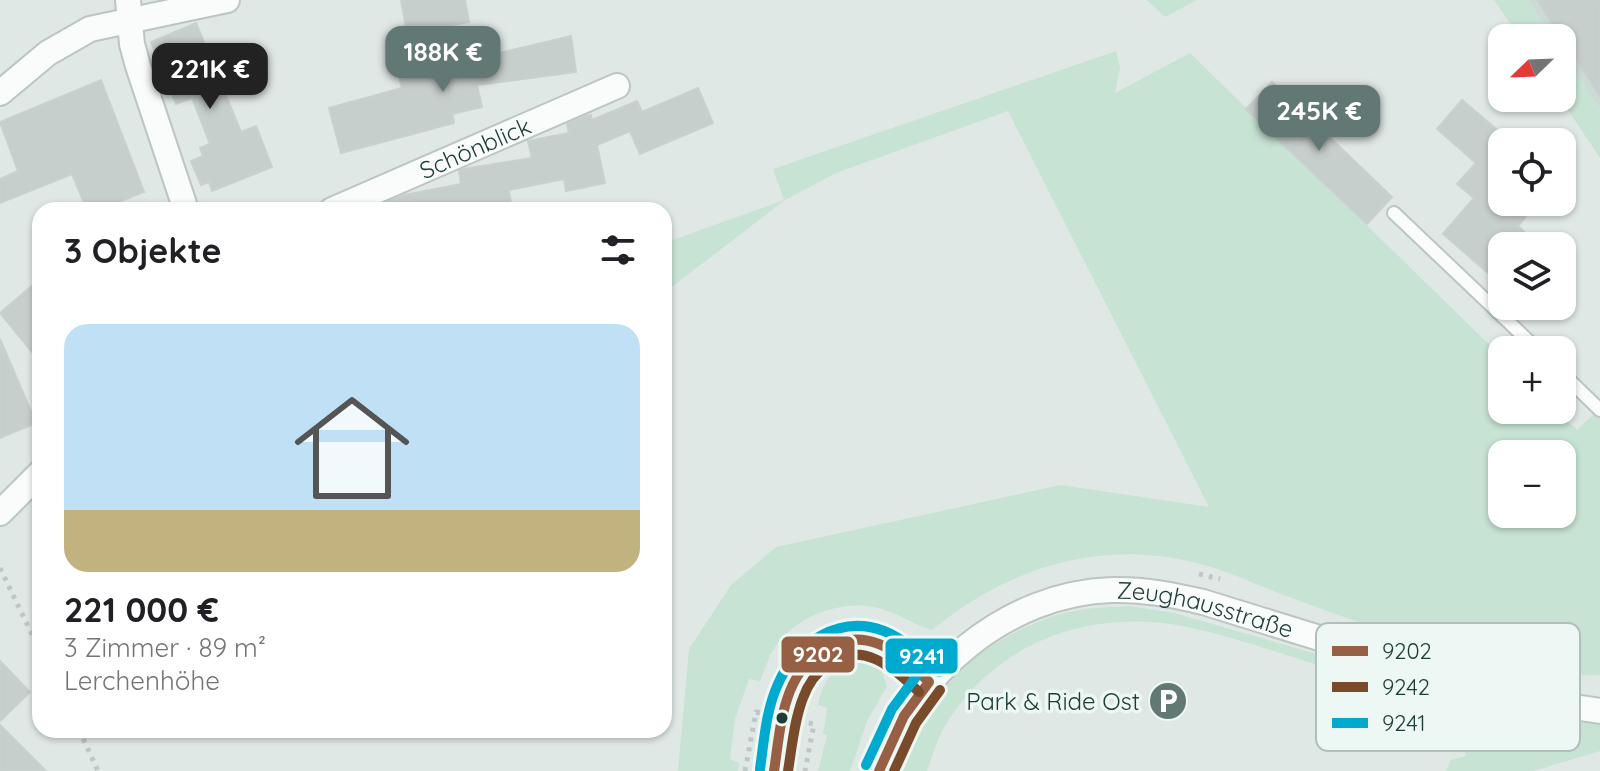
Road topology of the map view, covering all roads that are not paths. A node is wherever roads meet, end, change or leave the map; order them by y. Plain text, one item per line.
1 (227, 0) edge
2 (128, 9) edge
3 (617, 86) dead end
4 (0, 93) edge
5 (183, 202) edge
6 (350, 202) edge
7 (1394, 213) dead end
8 (1523, 336) edge
9 (1576, 387) edge
10 (1600, 410) edge
11 (32, 481) edge
12 (0, 513) edge
13 (1316, 637) edge
14 (929, 682) junction
15 (1580, 708) edge
16 (1600, 711) edge
17 (774, 771) edge
18 (879, 771) edge

1 - 2 street
2 - 4 street
2 - 5 street
3 - 6 street, Schönblick
7 - 8 lane
9 - 10 lane
11 - 12 street
13 - 14 street, Zeughausstraße
14 - 17 lane
14 - 18 street, Zeughausstraße
15 - 16 street, Zeughausstraße

